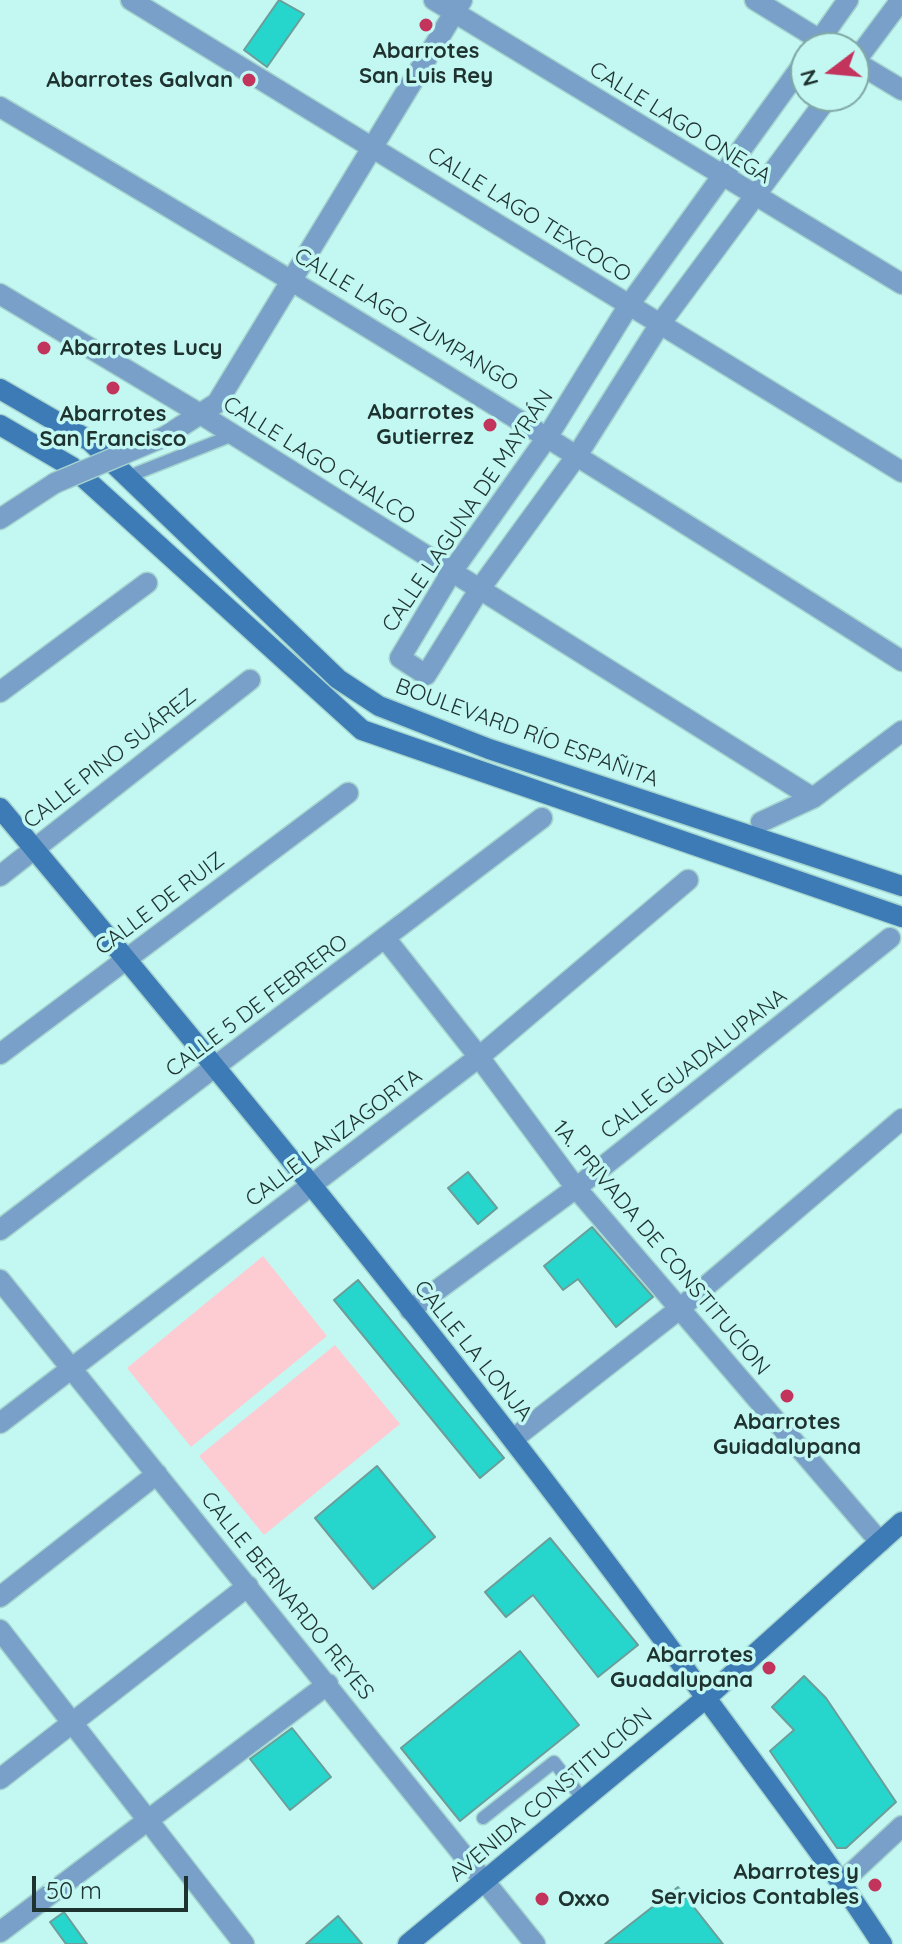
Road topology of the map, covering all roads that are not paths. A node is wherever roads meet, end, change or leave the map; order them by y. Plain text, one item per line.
1 (131, 0) edge
2 (434, 0) edge
3 (755, 0) edge
4 (848, 0) edge
5 (901, 0) edge
6 (458, 6) edge
7 (803, 32) edge
8 (830, 32) edge
9 (870, 41) edge
10 (870, 71) edge
11 (790, 82) edge
12 (902, 90) edge
13 (0, 107) edge
14 (817, 112) edge
15 (372, 147) junction
16 (722, 177) junction
17 (755, 197) junction
18 (292, 279) junction
19 (902, 284) edge
20 (0, 294) edge
21 (629, 305) junction
22 (660, 324) junction
23 (0, 389) edge
24 (202, 415) junction
25 (0, 425) edge
26 (233, 435) junction
27 (548, 436) junction
28 (578, 454) junction
29 (902, 472) edge
30 (137, 473) dead end
31 (0, 519) edge
32 (451, 573) junction
33 (147, 583) dead end
34 (479, 590) junction
35 (902, 661) edge
36 (250, 680) dead end
37 (0, 692) edge
38 (902, 731) edge
39 (348, 793) dead end
40 (813, 798) junction
41 (0, 808) edge
42 (542, 818) dead end
43 (761, 822) dead end
44 (34, 849) junction
45 (0, 876) edge
46 (688, 880) dead end
47 (902, 886) edge
48 (902, 917) edge
49 (385, 938) junction
50 (890, 938) dead end
51 (125, 960) junction
52 (0, 1054) edge
53 (479, 1057) junction
54 (213, 1069) junction
55 (902, 1119) edge
56 (310, 1186) junction
57 (576, 1188) junction
58 (0, 1230) edge
59 (0, 1280) edge
60 (410, 1310) junction
61 (678, 1310) junction
62 (71, 1368) junction
63 (0, 1423) edge
64 (513, 1439) junction
65 (157, 1474) junction
66 (902, 1522) edge
67 (880, 1542) junction
68 (248, 1586) junction
69 (0, 1597) edge
70 (0, 1630) edge
71 (328, 1684) junction
72 (706, 1698) junction
73 (73, 1724) junction
74 (0, 1779) edge
75 (582, 1798) junction
76 (483, 1818) dead end
77 (147, 1820) junction
78 (902, 1826) edge
79 (486, 1880) junction
80 (842, 1882) junction
81 (0, 1932) edge
82 (233, 1940) edge
83 (408, 1944) edge
84 (535, 1944) edge
85 (882, 1944) edge

1 - 15 street, CALLE LAGO TEXCOCO
2 - 6 street, CALLE LAGO ONEGA
3 - 7 street
4 - 8 street
5 - 9 street
6 - 15 street
6 - 16 street, CALLE LAGO ONEGA
10 - 12 street
11 - 16 street, CALLE LAGUNA DE MAYRÁN
13 - 18 street, CALLE LAGO ZUMPANGO
14 - 17 street, CALLE LAGUNA DE MAYRÁN
15 - 18 street
15 - 21 street, CALLE LAGO TEXCOCO
16 - 17 street, CALLE LAGO ONEGA
16 - 21 street, CALLE LAGUNA DE MAYRÁN
17 - 19 street, CALLE LAGO ONEGA
17 - 22 street, CALLE LAGUNA DE MAYRÁN
18 - 24 street
18 - 27 street, CALLE LAGO ZUMPANGO
20 - 24 street, CALLE LAGO CHALCO
21 - 22 street, CALLE LAGO TEXCOCO
21 - 27 street, CALLE LAGUNA DE MAYRÁN
22 - 28 street, CALLE LAGUNA DE MAYRÁN
22 - 29 street, CALLE LAGO TEXCOCO
23 - 47 main road, BOULEVARD RÍO ESPAÑITA
24 - 26 street, CALLE LAGO CHALCO
24 - 31 street, bridge
25 - 48 main road
26 - 30 lane
26 - 32 street, CALLE LAGO CHALCO
27 - 28 street, CALLE LAGO ZUMPANGO
27 - 32 street, CALLE LAGUNA DE MAYRÁN
28 - 34 street, CALLE LAGUNA DE MAYRÁN
28 - 35 street, CALLE LAGO ZUMPANGO
32 - 34 street, CALLE LAGO CHALCO
32 - 34 street, CALLE LAGUNA DE MAYRÁN
33 - 37 street
34 - 40 street, CALLE LAGO CHALCO
36 - 44 street, CALLE PINO SUÁREZ
38 - 40 street
39 - 51 street, CALLE DE RUIZ
40 - 43 street
41 - 44 main road, CALLE LA LONJA
42 - 49 street, CALLE 5 DE FEBRERO
44 - 45 street, CALLE PINO SUÁREZ
44 - 51 main road, CALLE LA LONJA
46 - 53 street, CALLE LANZAGORTA
49 - 53 street, 1A. PRIVADA DE CONSTITUCION
49 - 54 street, CALLE 5 DE FEBRERO
50 - 57 street, CALLE GUADALUPANA
51 - 52 street, CALLE DE RUIZ
51 - 54 main road, CALLE LA LONJA
53 - 56 street, CALLE LANZAGORTA
53 - 57 street, 1A. PRIVADA DE CONSTITUCION
54 - 56 main road, CALLE LA LONJA
54 - 58 street, CALLE 5 DE FEBRERO
55 - 61 street
56 - 60 main road, CALLE LA LONJA
56 - 62 street, CALLE LANZAGORTA
57 - 60 street, CALLE GUADALUPANA
57 - 61 street, 1A. PRIVADA DE CONSTITUCION
59 - 62 street, CALLE BERNARDO REYES
60 - 64 main road, CALLE LA LONJA
61 - 64 street
61 - 67 street, 1A. PRIVADA DE CONSTITUCION
62 - 63 street, CALLE LANZAGORTA
62 - 65 street, CALLE BERNARDO REYES
64 - 72 main road, CALLE LA LONJA
65 - 68 street, CALLE BERNARDO REYES
65 - 69 street
66 - 67 main road, AVENIDA CONSTITUCIÓN
67 - 72 main road, AVENIDA CONSTITUCIÓN
68 - 71 street, CALLE BERNARDO REYES
68 - 73 street
70 - 73 street
71 - 77 street
71 - 79 street, CALLE BERNARDO REYES
72 - 75 main road, AVENIDA CONSTITUCIÓN
72 - 80 main road, CALLE LA LONJA
73 - 74 street
73 - 77 street
75 - 76 lane
75 - 79 main road, AVENIDA CONSTITUCIÓN
77 - 81 street
77 - 82 street
78 - 80 street
79 - 83 main road, AVENIDA CONSTITUCIÓN
79 - 84 street, CALLE BERNARDO REYES
80 - 85 main road, CALLE LA LONJA

